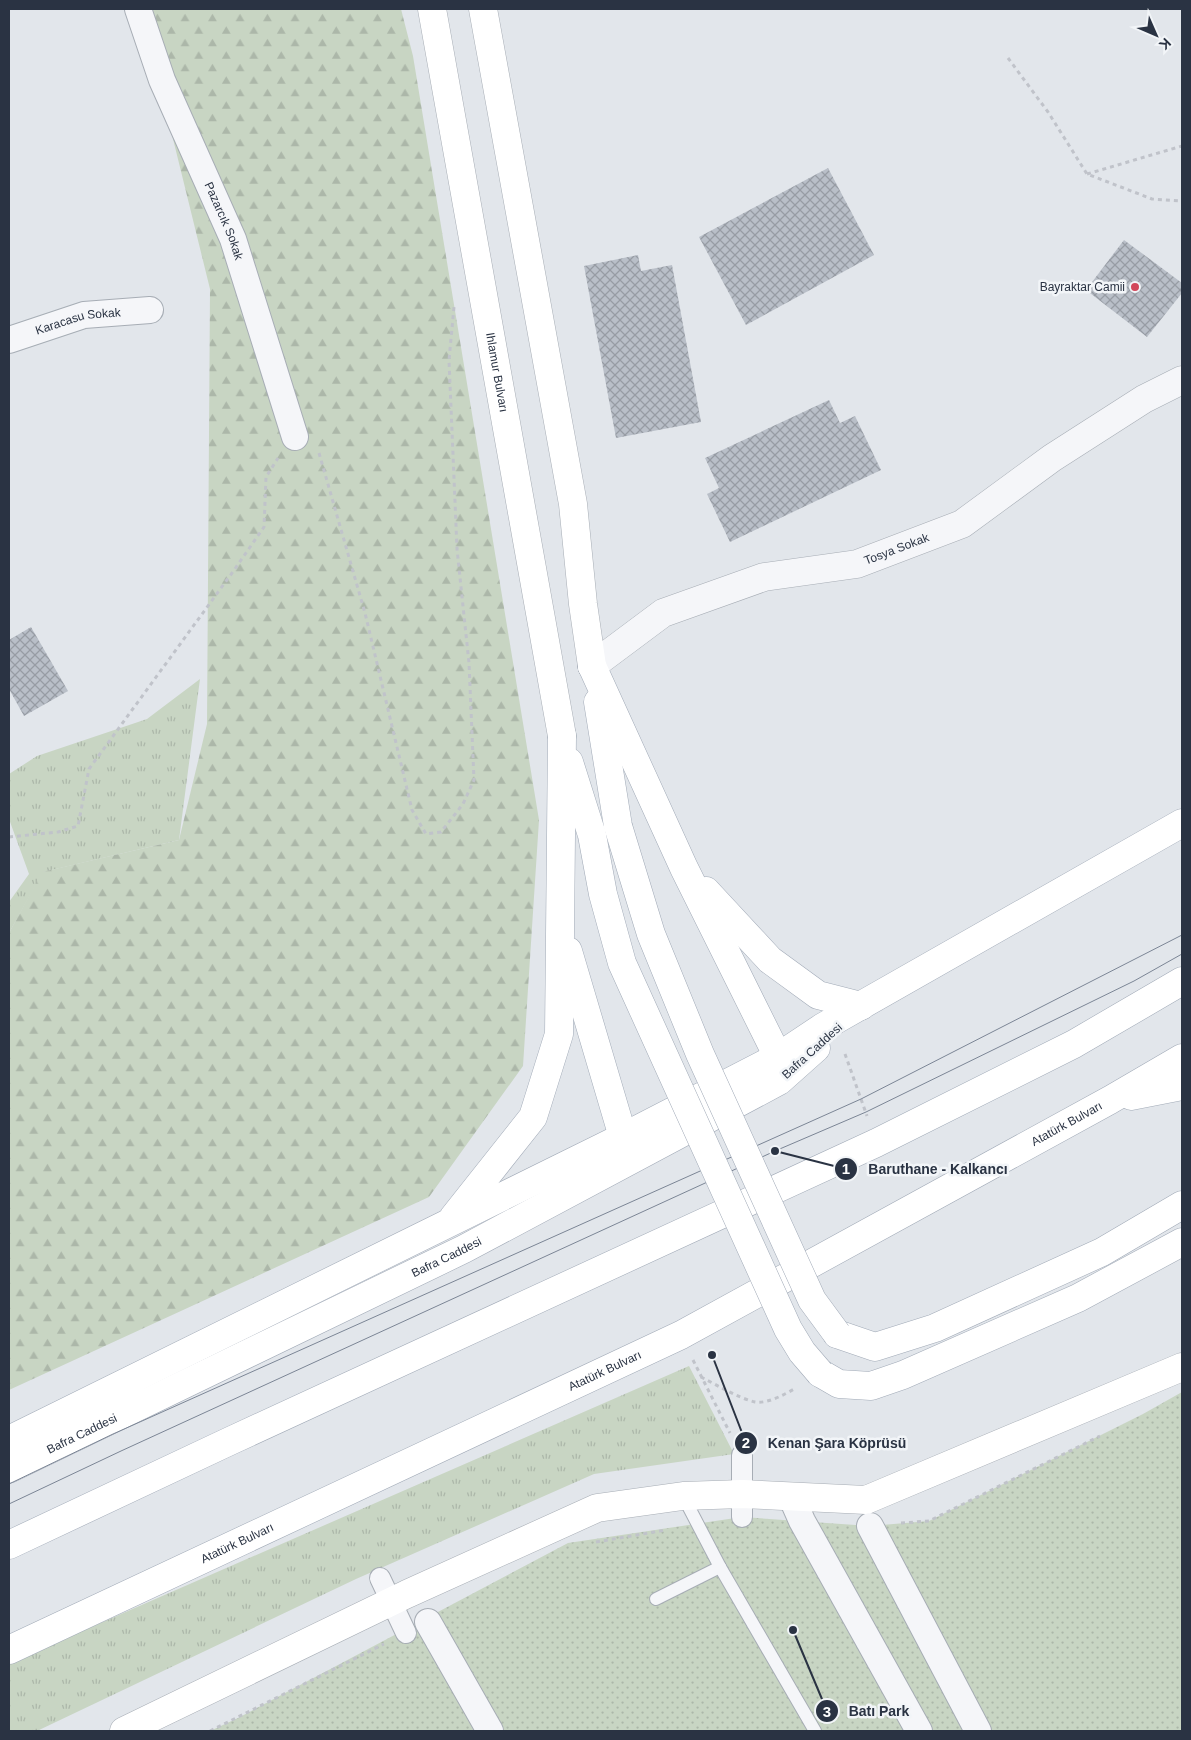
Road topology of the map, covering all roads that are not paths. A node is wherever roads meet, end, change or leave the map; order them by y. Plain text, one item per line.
1 (138, 9) edge
2 (432, 9) edge
3 (483, 9) edge
4 (150, 310) dead end
5 (9, 340) edge
6 (1182, 380) edge
7 (295, 437) road end
8 (592, 666) junction
9 (562, 736) junction
10 (1182, 824) edge
11 (684, 868) junction
12 (560, 923) junction
13 (1182, 980) edge
14 (861, 1006) junction
15 (1182, 1058) edge
16 (778, 1069) junction
17 (1182, 1086) edge
18 (1110, 1100) junction
19 (623, 1137) junction
20 (647, 1151) junction
21 (1182, 1205) edge
22 (449, 1224) junction
23 (1182, 1242) edge
24 (1182, 1367) edge
25 (9, 1440) edge
26 (742, 1455) road end
27 (9, 1470) edge
28 (683, 1496) junction
29 (791, 1496) junction
30 (742, 1506) junction
31 (870, 1526) dead end
32 (9, 1546) edge
33 (720, 1567) junction
34 (385, 1590) junction
35 (656, 1599) dead end
36 (417, 1627) joint
37 (9, 1650) edge
38 (124, 1731) edge
39 (490, 1731) edge
40 (815, 1731) edge
41 (919, 1731) edge
42 (978, 1731) edge

1 - 7 street, Pazarcık Sokak
2 - 9 main road, Ihlamur Bulvarı
3 - 8 main road
4 - 5 street, Karacasu Sokak
6 - 8 street, Tosya Sokak
8 - 11 main road
8 - 21 main road, bridge
9 - 12 main road
9 - 23 main road, bridge
10 - 14 main road, Bafra Caddesi
11 - 14 main road
11 - 16 main road
12 - 19 main road
12 - 22 main road
13 - 32 main road
14 - 16 main road, Bafra Caddesi
14 - 16 main road, Bafra Caddesi
15 - 18 main road, Atatürk Bulvarı
16 - 19 main road, Bafra Caddesi
16 - 20 main road, Bafra Caddesi
17 - 18 main road
18 - 37 main road, Atatürk Bulvarı
19 - 20 main road
19 - 22 main road, Bafra Caddesi
20 - 27 main road, Bafra Caddesi
22 - 25 main road, Bafra Caddesi
24 - 29 main road
26 - 30 street
28 - 30 main road
28 - 33 lane
28 - 34 main road
29 - 30 main road
29 - 41 street
31 - 42 street
33 - 35 lane
33 - 40 lane
34 - 36 street
34 - 38 main road
36 - 39 street

